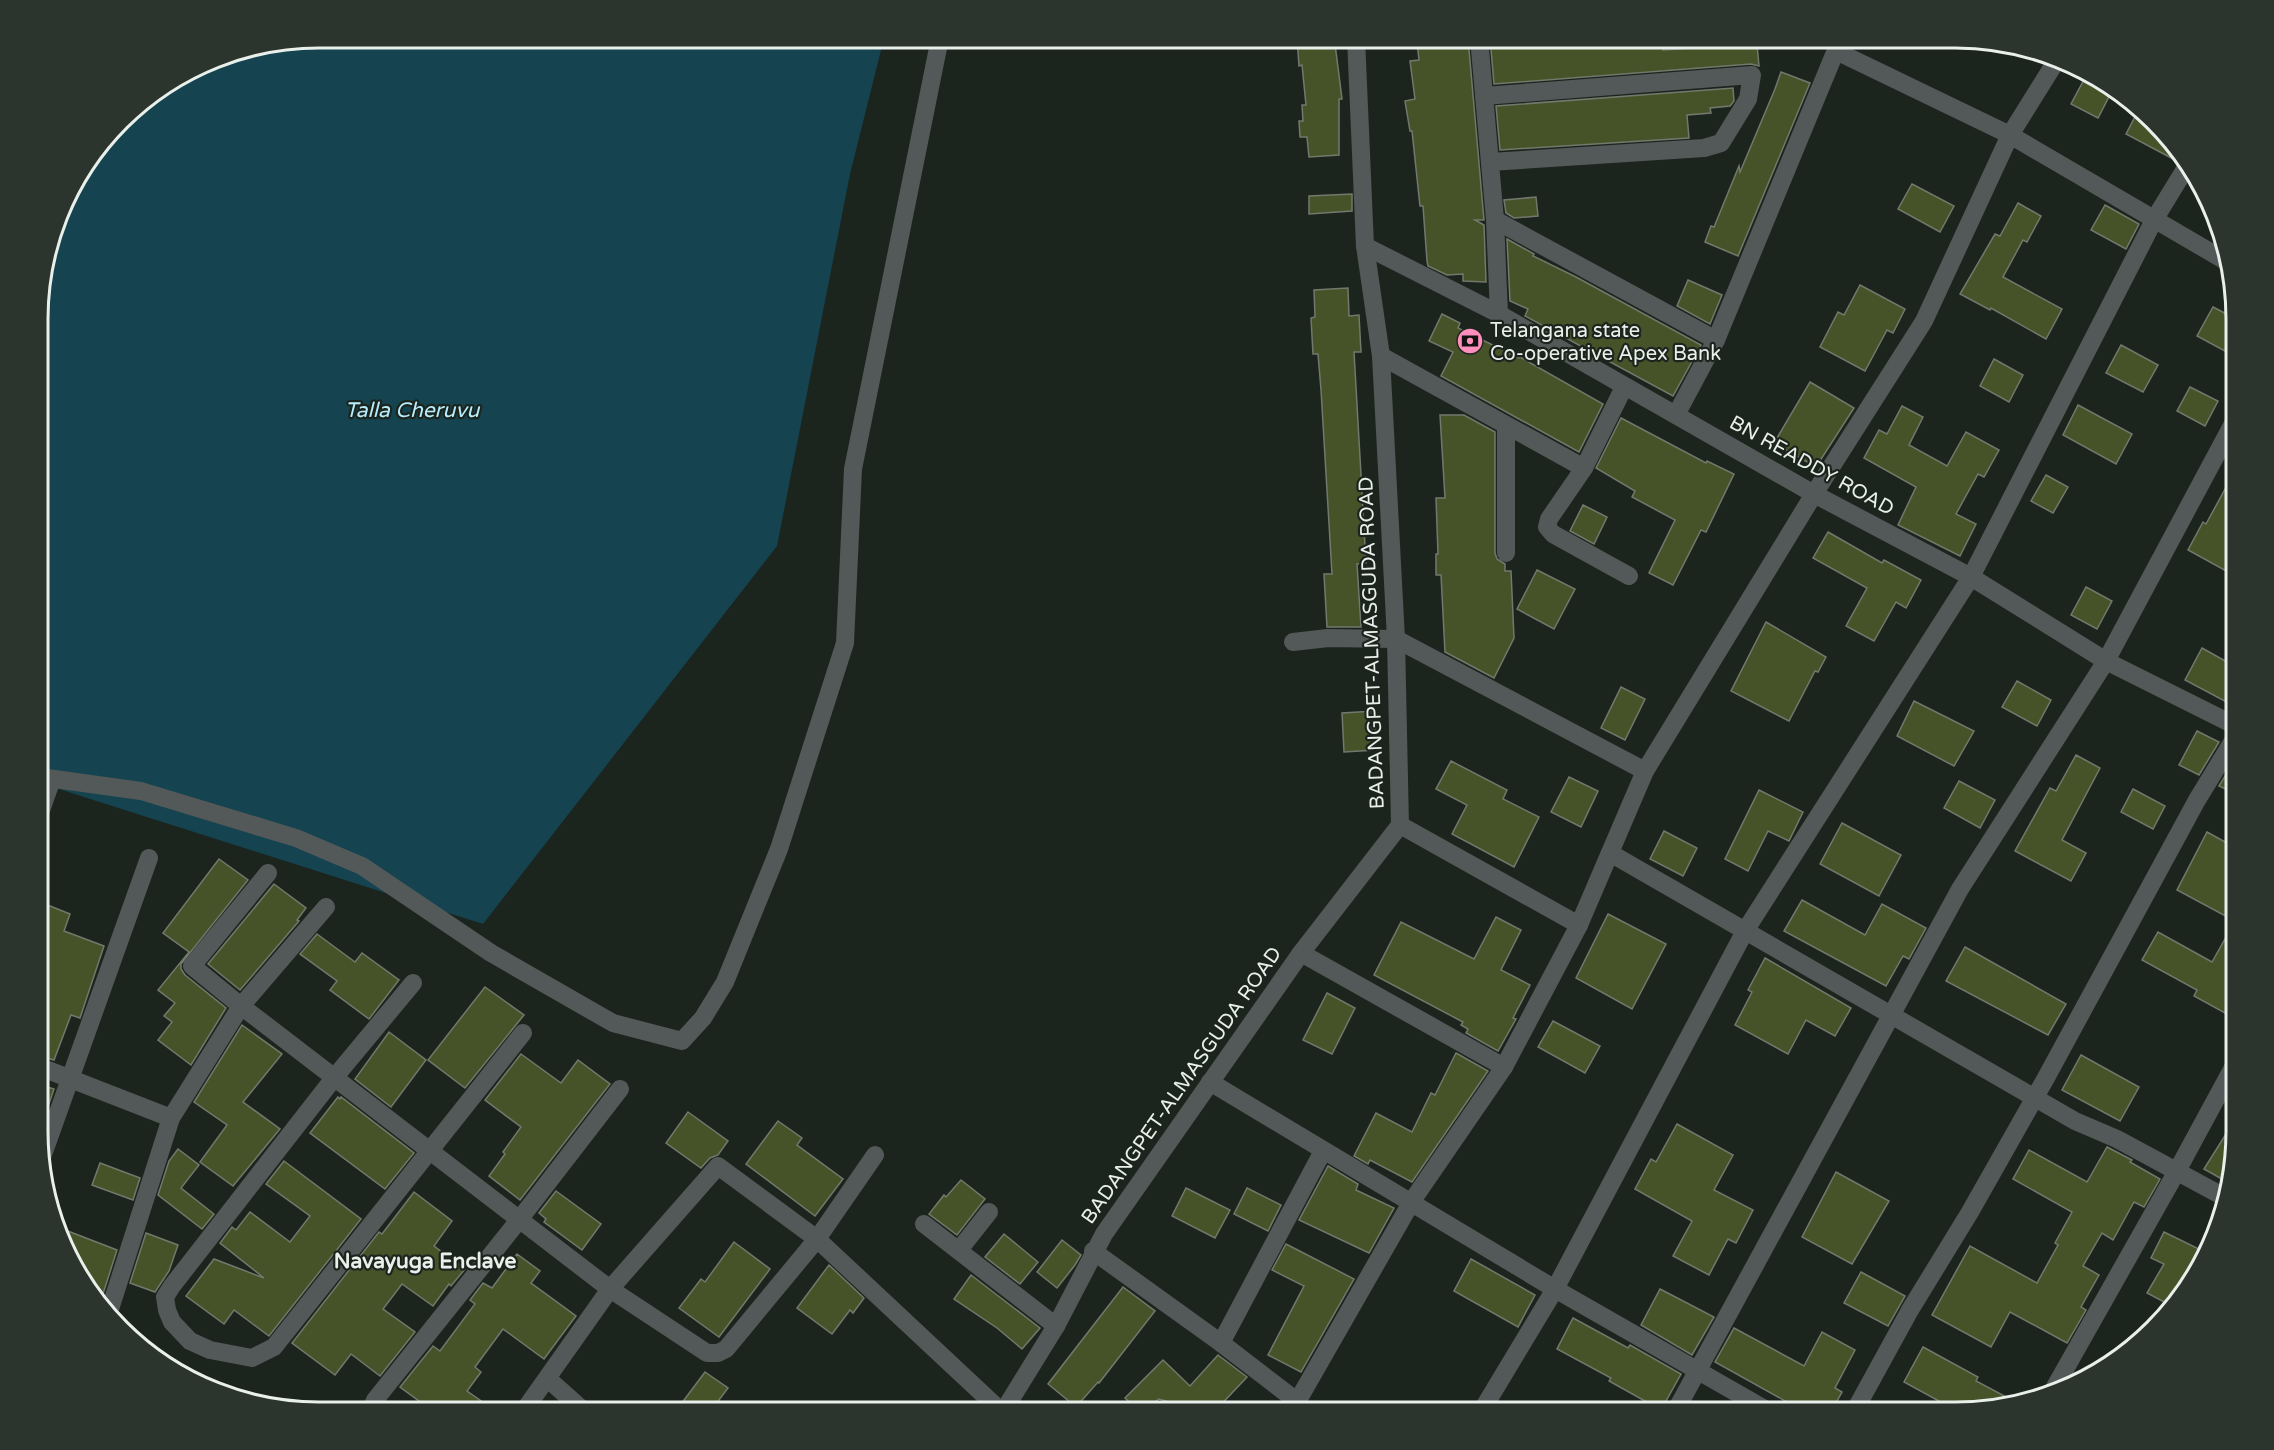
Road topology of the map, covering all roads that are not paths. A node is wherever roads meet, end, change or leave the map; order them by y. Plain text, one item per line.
1 (938, 48) edge
2 (1356, 48) edge
3 (1480, 48) edge
4 (1836, 48) edge
5 (1846, 48) edge
6 (2053, 66) edge
7 (1484, 96) junction
8 (2010, 135) junction
9 (1490, 162) junction
10 (2183, 173) edge
11 (1495, 220) junction
12 (2154, 220) junction
13 (1365, 246) junction
14 (2219, 257) edge
15 (1499, 314) junction
16 (1716, 340) junction
17 (1381, 356) junction
18 (1624, 387) junction
19 (1676, 415) junction
20 (1506, 426) junction
21 (2226, 437) edge
22 (1584, 468) junction
23 (1814, 494) junction
24 (1506, 554) dead end
25 (1629, 576) dead end
26 (1971, 577) junction
27 (1396, 639) junction
28 (1293, 642) dead end
29 (2106, 661) junction
30 (2226, 721) edge
31 (2226, 753) edge
32 (1645, 771) junction
33 (48, 778) edge
34 (1400, 825) junction
35 (1610, 854) junction
36 (149, 858) dead end
37 (268, 873) dead end
38 (326, 907) dead end
39 (1579, 925) junction
40 (1744, 931) junction
41 (1301, 953) junction
42 (413, 983) dead end
43 (241, 1006) junction
44 (1890, 1016) junction
45 (523, 1033) dead end
46 (1504, 1067) junction
47 (48, 1070) edge
48 (334, 1078) junction
49 (71, 1079) junction
50 (2226, 1080) edge
51 (1210, 1082) junction
52 (620, 1089) dead end
53 (2034, 1098) junction
54 (171, 1118) junction
55 (48, 1140) edge
56 (1323, 1151) junction
57 (431, 1152) junction
58 (875, 1155) dead end
59 (2177, 1171) junction
60 (2219, 1194) edge
61 (1412, 1202) junction
62 (989, 1212) dead end
63 (519, 1220) junction
64 (924, 1224) dead end
65 (817, 1239) junction
66 (959, 1250) junction
67 (1093, 1251) junction
68 (1555, 1288) junction
69 (610, 1289) junction
70 (111, 1305) edge
71 (1056, 1326) junction
72 (1221, 1343) junction
73 (1697, 1371) junction
74 (548, 1380) junction
75 (2058, 1381) edge
76 (374, 1402) edge
77 (531, 1402) edge
78 (573, 1402) edge
79 (991, 1402) edge
80 (1008, 1402) edge
81 (1296, 1402) edge
82 (1305, 1402) edge
83 (1486, 1402) edge
84 (1680, 1402) edge
85 (1752, 1402) edge
86 (1859, 1402) edge

1 - 33 street
2 - 13 street, BADANGPET-ALMASGUDA ROAD
3 - 7 street
4 - 16 street
5 - 8 street
6 - 8 street
7 - 9 street
7 - 9 street
8 - 12 street
8 - 23 street
9 - 11 street
10 - 12 street
11 - 15 street
11 - 16 street
12 - 14 street
12 - 26 street
13 - 15 street, BN READDY ROAD
13 - 17 street, BADANGPET-ALMASGUDA ROAD
15 - 18 street, BN READDY ROAD
16 - 19 street
17 - 20 street
17 - 27 street, BADANGPET-ALMASGUDA ROAD
18 - 19 street, BN READDY ROAD
18 - 22 street
19 - 23 street, BN READDY ROAD
20 - 22 street
20 - 24 street
21 - 29 street
22 - 25 street
23 - 26 street, BN READDY ROAD
23 - 32 street
26 - 29 street, BN READDY ROAD
26 - 40 street
27 - 28 street
27 - 32 street
27 - 34 street, BADANGPET-ALMASGUDA ROAD
29 - 30 street, BN READDY ROAD
29 - 44 street
31 - 53 street
32 - 35 street
34 - 39 street
34 - 41 street, BADANGPET-ALMASGUDA ROAD
35 - 39 street
35 - 40 street
36 - 49 street
37 - 43 street
38 - 43 street
39 - 46 street
40 - 44 street
40 - 68 street
41 - 46 street
41 - 51 street, BADANGPET-ALMASGUDA ROAD
42 - 48 street
43 - 48 street
43 - 54 street
44 - 53 street
44 - 73 street
45 - 57 street
46 - 61 street
47 - 49 street
48 - 57 street
48 - 57 street
49 - 54 street
49 - 55 street
50 - 59 street
51 - 56 street
51 - 67 street, BADANGPET-ALMASGUDA ROAD
52 - 63 street
53 - 59 street
53 - 86 street
54 - 70 street
56 - 61 street
56 - 72 street
57 - 63 street
58 - 65 street
59 - 60 street
59 - 75 street
61 - 68 street
61 - 82 street
62 - 66 street
63 - 69 street
63 - 76 street
64 - 66 street
65 - 69 street
65 - 69 street
65 - 79 street
66 - 71 street
67 - 71 street, BADANGPET-ALMASGUDA ROAD
67 - 72 street
68 - 73 street
68 - 83 street
69 - 74 street
71 - 80 street, BADANGPET-ALMASGUDA ROAD
72 - 81 street
73 - 84 street
73 - 85 street
74 - 77 street
74 - 78 street

